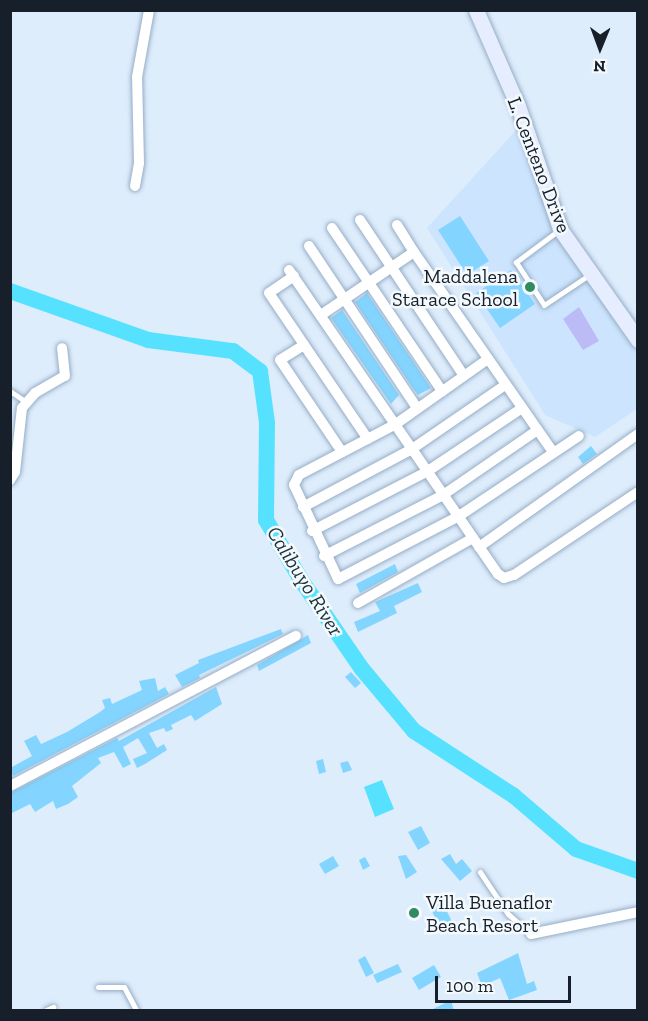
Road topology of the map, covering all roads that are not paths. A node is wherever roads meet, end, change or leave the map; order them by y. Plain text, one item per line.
1 (149, 10) edge
2 (476, 10) edge
3 (135, 186) dead end
4 (360, 220) dead end
5 (397, 225) dead end
6 (332, 228) dead end
7 (560, 229) junction
8 (309, 246) dead end
9 (414, 252) junction
10 (392, 266) junction
11 (590, 274) junction
12 (368, 283) junction
13 (345, 298) junction
14 (321, 315) junction
15 (638, 340) edge
16 (304, 345) junction
17 (62, 348) dead end
18 (488, 359) junction
19 (464, 376) junction
20 (505, 385) junction
21 (10, 391) edge
22 (442, 391) junction
23 (25, 401) junction
24 (417, 408) junction
25 (522, 408) junction
26 (396, 424) junction
27 (536, 430) junction
28 (638, 434) edge
29 (579, 436) dead end
30 (368, 439) junction
31 (412, 449) junction
32 (342, 452) junction
33 (553, 452) junction
34 (428, 471) junction
35 (10, 480) edge
36 (638, 492) edge
37 (443, 495) junction
38 (303, 507) junction
39 (459, 516) junction
40 (312, 531) junction
41 (476, 542) junction
42 (324, 556) junction
43 (358, 603) dead end
44 (296, 636) dead end
45 (10, 786) edge
46 (480, 872) dead end
47 (638, 912) edge
48 (531, 934) joint
49 (98, 987) dead end
50 (53, 1007) dead end
51 (46, 1011) edge
52 (136, 1011) edge

1 - 3 street
2 - 7 street, L. Centeno Drive
4 - 10 street
5 - 9 street
6 - 12 street
7 - 11 street, L. Centeno Drive
7 - 11 lane
8 - 13 street
9 - 10 street
9 - 18 street
10 - 12 street
10 - 19 street
11 - 15 street, L. Centeno Drive
12 - 13 street
12 - 22 street
13 - 14 street
13 - 24 street
14 - 16 street
14 - 26 street
16 - 30 street
16 - 32 street
17 - 23 street
18 - 19 street
18 - 20 street
19 - 22 street
20 - 25 street
20 - 31 street
21 - 23 lane
22 - 24 street
23 - 35 street
24 - 26 street
25 - 27 street
25 - 34 street
26 - 30 street
26 - 31 street
27 - 33 street
27 - 37 street
28 - 41 street
29 - 33 street
30 - 32 street
31 - 34 street
31 - 38 street
32 - 38 street
33 - 39 street
34 - 37 street
34 - 40 street
36 - 41 street
37 - 39 street
37 - 42 street
38 - 40 street
39 - 41 street
39 - 42 street
40 - 42 street
41 - 43 street
44 - 45 street
46 - 48 lane
47 - 48 street
49 - 52 lane
50 - 51 lane

